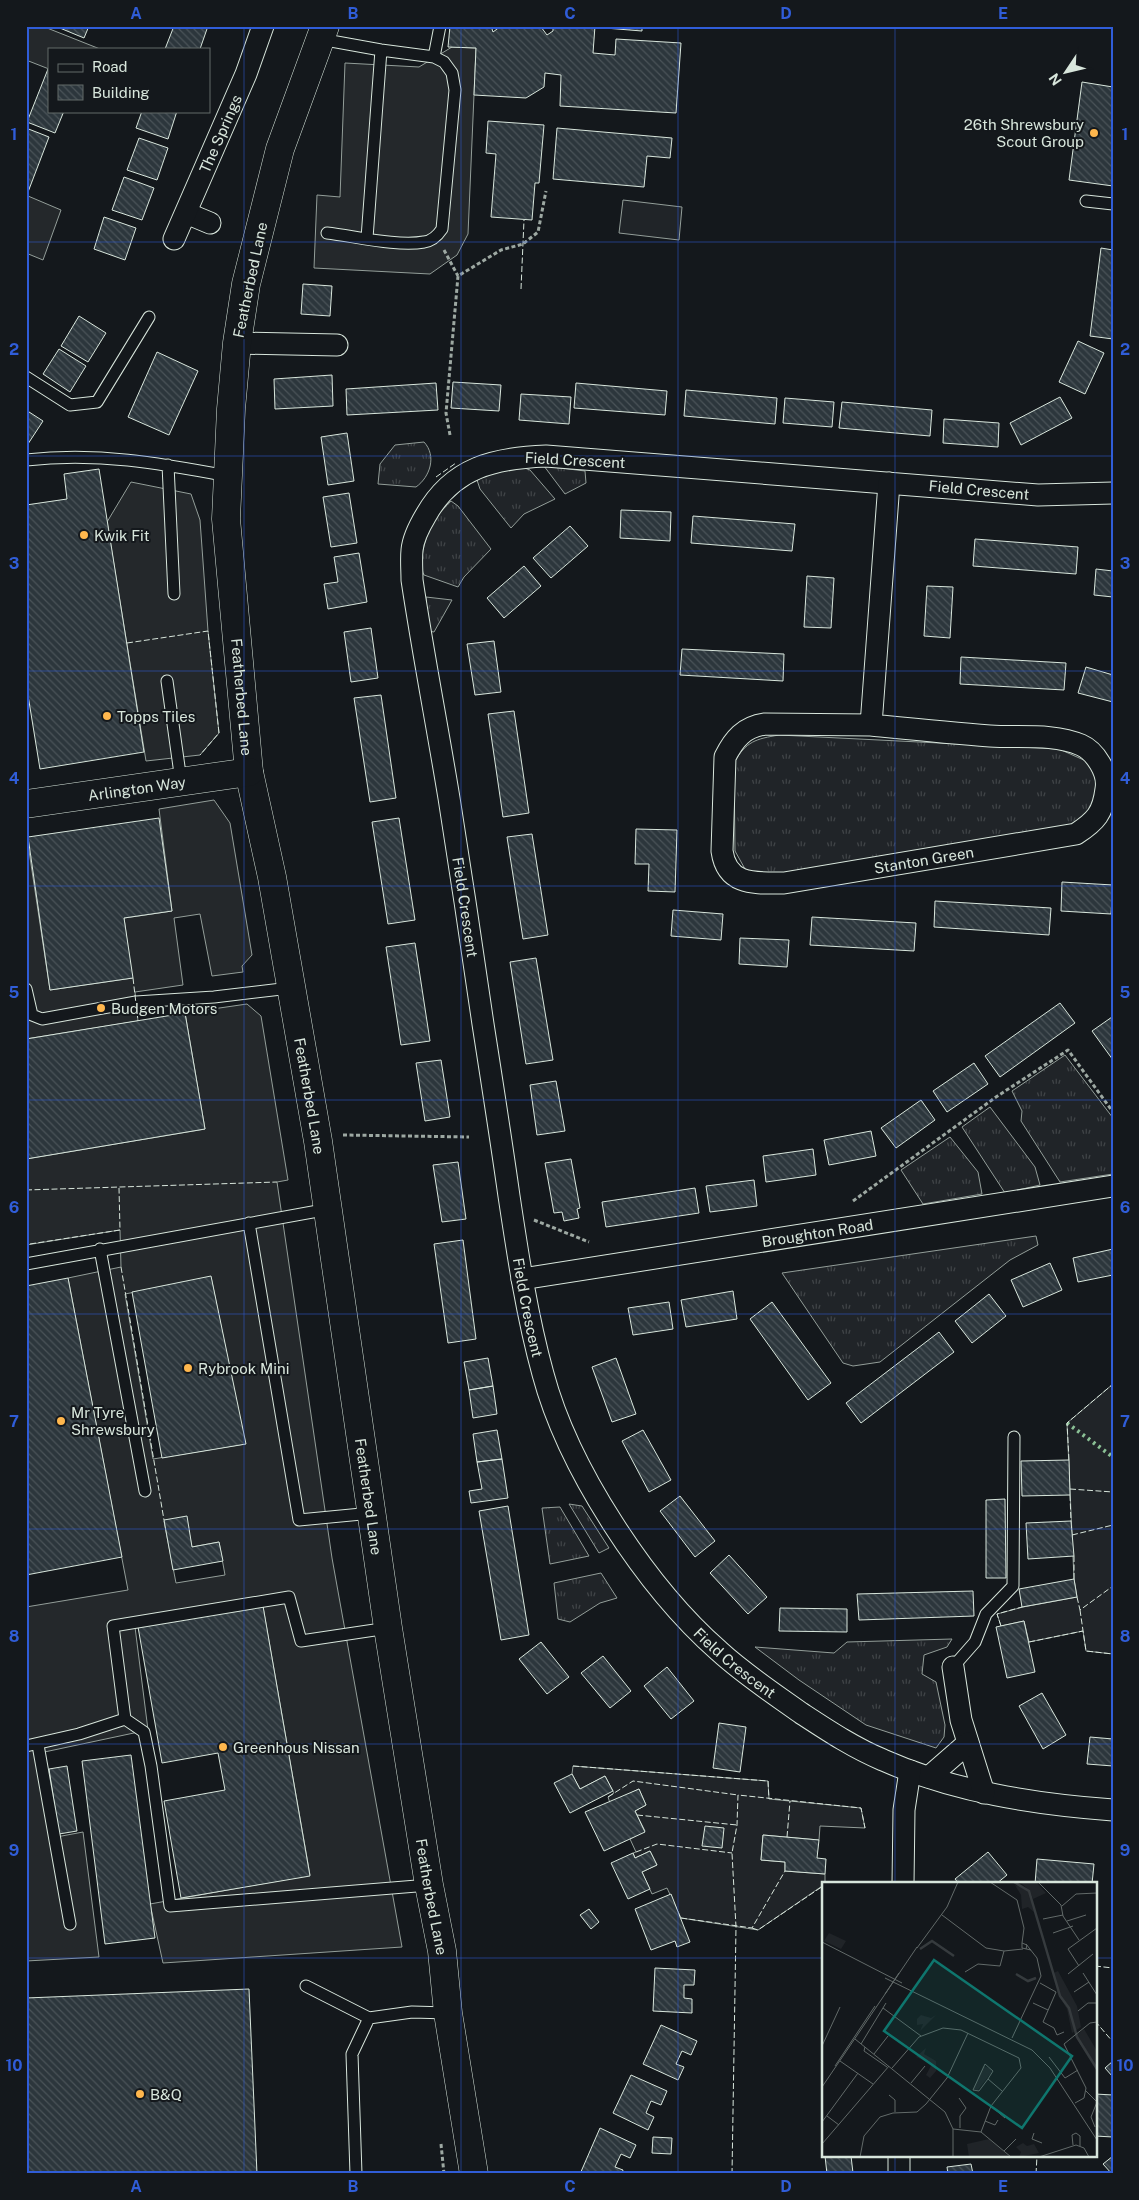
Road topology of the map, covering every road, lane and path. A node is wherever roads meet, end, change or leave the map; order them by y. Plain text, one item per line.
1 (263, 26) edge
2 (440, 26) edge
3 (323, 33) edge
4 (381, 50) junction
5 (434, 57) junction
6 (546, 191) dead end
7 (1086, 202) dead end
8 (1113, 204) edge
9 (186, 213) junction
10 (210, 223) dead end
11 (327, 233) dead end
12 (436, 236) junction
13 (367, 238) junction
14 (174, 239) dead end
15 (458, 276) junction
16 (149, 317) dead end
17 (237, 343) junction
18 (337, 345) dead end
19 (26, 377) edge
20 (450, 435) dead end
21 (26, 460) edge
22 (168, 465) junction
23 (228, 476) junction
24 (889, 483) junction
25 (1113, 493) edge
26 (174, 594) dead end
27 (167, 681) dead end
28 (871, 725) junction
29 (249, 772) junction
30 (181, 781) junction
31 (26, 804) edge
32 (290, 988) junction
33 (26, 989) edge
34 (1113, 1112) edge
35 (469, 1137) dead end
36 (318, 1141) junction
37 (1113, 1186) edge
38 (853, 1201) dead end
39 (329, 1209) junction
40 (530, 1218) dead end
41 (249, 1223) junction
42 (589, 1242) dead end
43 (100, 1249) junction
44 (26, 1264) edge
45 (522, 1280) junction
46 (1014, 1437) dead end
47 (145, 1490) dead end
48 (372, 1513) junction
49 (388, 1628) junction
50 (953, 1667) joint
51 (125, 1719) junction
52 (968, 1743) junction
53 (32, 1745) edge
54 (919, 1774) junction
55 (984, 1793) junction
56 (1113, 1810) edge
57 (903, 1882) edge
58 (429, 1885) junction
59 (70, 1924) dead end
60 (306, 1986) dead end
61 (448, 2013) junction
62 (369, 2018) junction
63 (899, 2158) edge
64 (356, 2174) edge
65 (474, 2174) edge
66 (899, 2174) edge

1 - 9 street, The Springs
2 - 5 lane
3 - 4 lane
3 - 17 street, Featherbed Lane
4 - 5 lane
4 - 13 lane
5 - 12 lane
6 - 15 path
7 - 8 lane
9 - 10 street
9 - 14 street, The Springs
11 - 13 lane
12 - 13 lane
12 - 15 path
15 - 20 path
16 - 19 lane
17 - 18 street
17 - 23 street, Featherbed Lane
21 - 22 lane
22 - 23 lane
22 - 26 lane
23 - 29 street, Featherbed Lane
24 - 25 street, Field Crescent
24 - 28 street
24 - 45 street, Field Crescent
27 - 30 lane
28 - 28 street, Stanton Green
29 - 30 street, Arlington Way
29 - 32 street, Featherbed Lane
30 - 31 street, Arlington Way
32 - 33 lane
32 - 36 street, Featherbed Lane
34 - 38 path
35 - 36 path
36 - 39 street, Featherbed Lane
37 - 45 street, Broughton Road
39 - 41 lane
39 - 48 street, Featherbed Lane
40 - 42 path
41 - 43 lane
41 - 48 lane
43 - 44 lane
43 - 47 lane
45 - 54 street, Field Crescent
46 - 50 lane
48 - 49 street, Featherbed Lane
49 - 51 lane
49 - 58 street, Featherbed Lane
50 - 52 street
51 - 53 lane
51 - 58 lane
52 - 54 street
52 - 55 street
53 - 59 lane
54 - 55 street, Field Crescent
54 - 57 street
55 - 56 street, Field Crescent
58 - 61 street, Featherbed Lane
60 - 62 lane
61 - 62 lane
61 - 65 street, Featherbed Lane
62 - 64 lane
63 - 66 street

